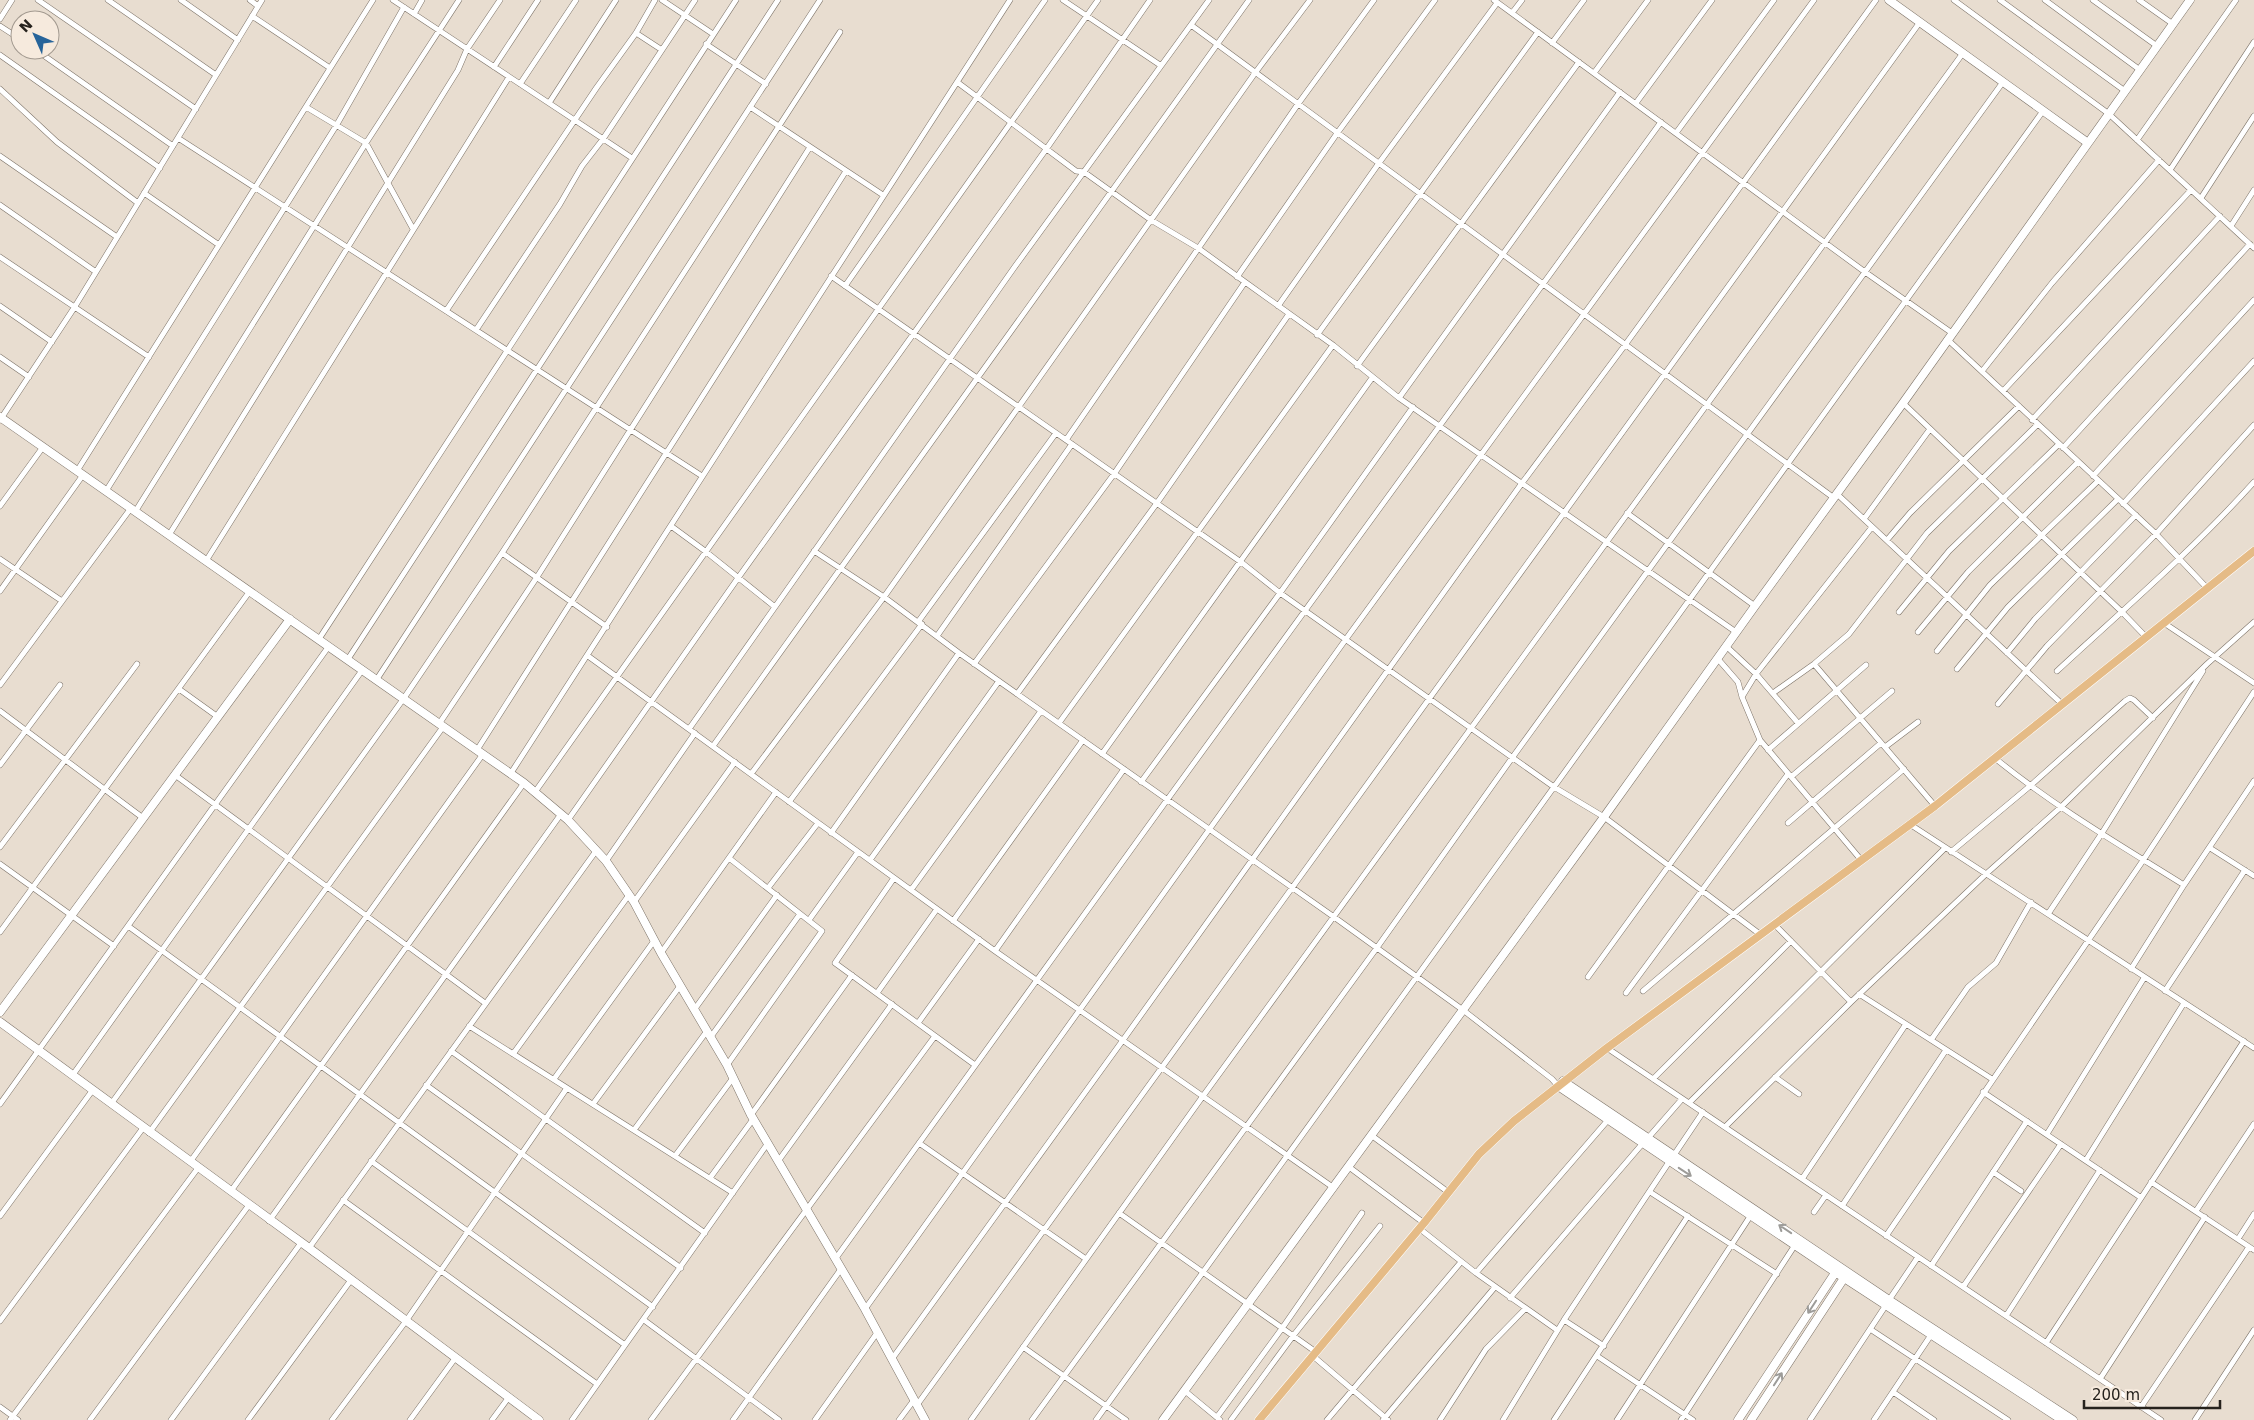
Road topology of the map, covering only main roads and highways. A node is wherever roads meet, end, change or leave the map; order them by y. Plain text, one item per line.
1 (2254, 551) edge
2 (1259, 1420) edge

1 - 2 main road

